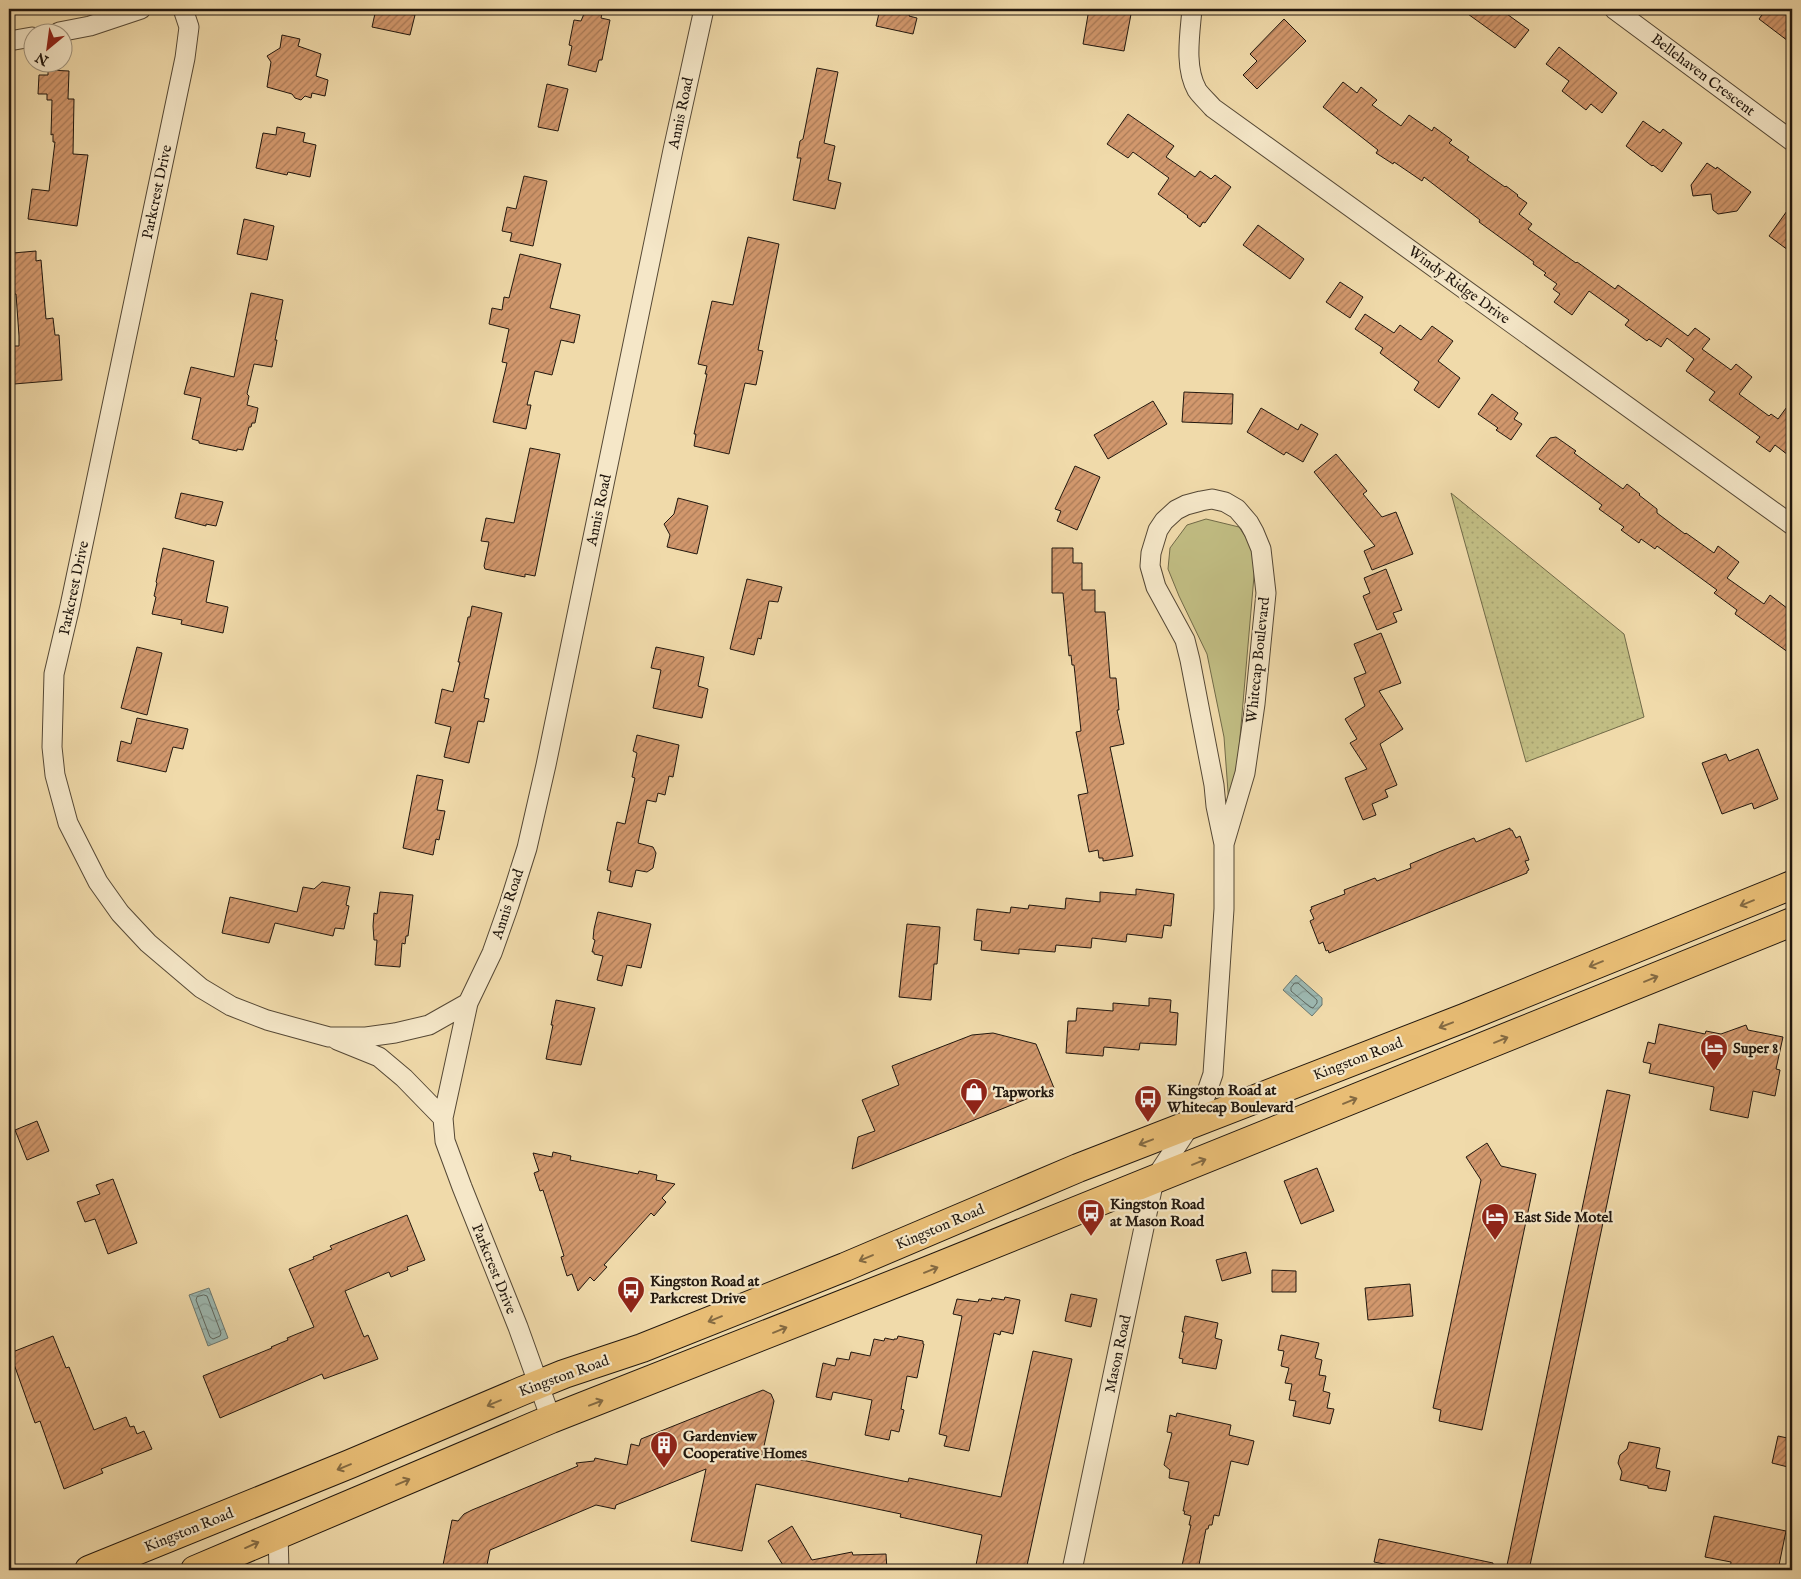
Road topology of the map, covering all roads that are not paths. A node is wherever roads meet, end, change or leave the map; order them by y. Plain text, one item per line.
1 (141, 9) edge
2 (183, 9) edge
3 (704, 9) edge
4 (1192, 9) edge
5 (1614, 9) edge
6 (72, 29) edge
7 (22, 39) edge
8 (9, 41) edge
9 (1792, 142) edge
10 (1792, 525) edge
11 (1224, 844) junction
12 (1792, 885) edge
13 (1792, 922) edge
14 (468, 1003) junction
15 (329, 1037) junction
16 (443, 1118) junction
17 (1185, 1134) junction
18 (1154, 1180) junction
19 (642, 1348) junction
20 (539, 1385) junction
21 (638, 1386) junction
22 (551, 1420) junction
23 (278, 1534) junction
24 (89, 1570) edge
25 (195, 1570) edge
26 (279, 1570) edge
27 (1072, 1570) edge

1 - 6 street
2 - 15 street, Parkcrest Drive
3 - 14 street, Annis Road
4 - 10 street, Windy Ridge Drive
5 - 9 street, Bellehaven Crescent
7 - 8 street
11 - 11 street, Whitecap Boulevard
11 - 17 street, Whitecap Boulevard
12 -> 17 main road, Kingston Road
18 -> 13 main road
14 - 15 street, Parkcrest Drive
14 - 16 street, Parkcrest Drive
15 - 16 street, Parkcrest Drive
16 - 20 street, Parkcrest Drive
17 - 18 street, Mason Road
17 -> 19 main road, Kingston Road
21 -> 18 main road
18 - 27 street, Mason Road
19 - 20 main road, Kingston Road
19 - 21 main road
20 - 22 street, Parkcrest Drive
20 -> 24 main road, Kingston Road
22 -> 21 main road
23 -> 22 main road
25 -> 23 main road
23 - 26 street

